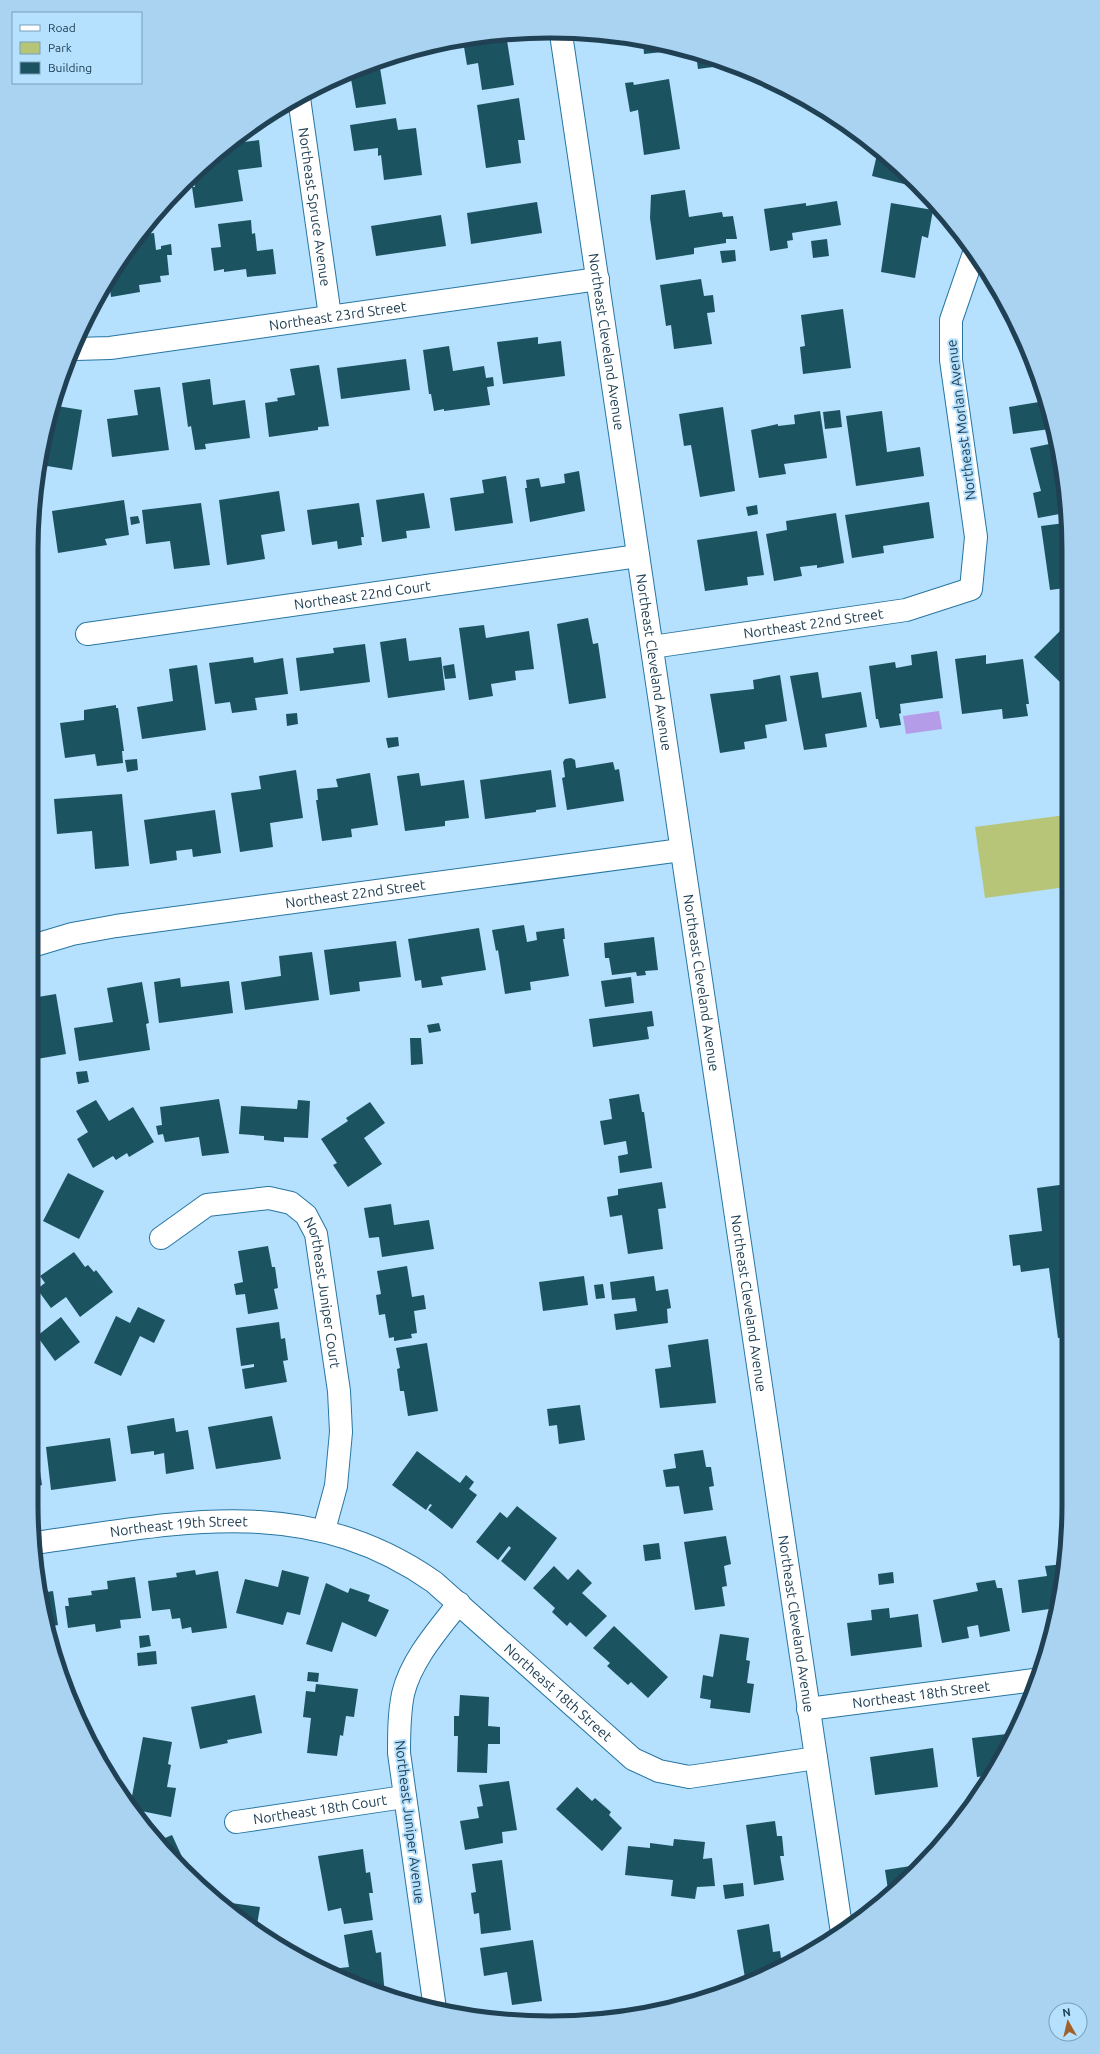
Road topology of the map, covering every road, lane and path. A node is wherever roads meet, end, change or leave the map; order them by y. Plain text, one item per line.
1 (562, 38) edge
2 (299, 104) edge
3 (972, 260) edge
4 (598, 279) junction
5 (330, 316) junction
6 (79, 349) edge
7 (638, 556) junction
8 (971, 589) joint
9 (87, 634) dead end
10 (652, 647) junction
11 (681, 850) junction
12 (38, 944) edge
13 (160, 1238) dead end
14 (324, 1530) junction
15 (39, 1542) edge
16 (458, 1603) junction
17 (1031, 1680) edge
18 (808, 1709) junction
19 (816, 1758) junction
20 (404, 1797) junction
21 (236, 1822) dead end
22 (841, 1925) edge
23 (434, 2003) edge

1 - 4 street, Northeast Cleveland Avenue
2 - 5 street, Northeast Spruce Avenue
3 - 8 street, Northeast Morlan Avenue
4 - 5 street, Northeast 23rd Street
4 - 7 street, Northeast Cleveland Avenue
5 - 6 street, Northeast 23rd Street
7 - 9 street, Northeast 22nd Court
7 - 10 street, Northeast Cleveland Avenue
8 - 10 street, Northeast 22nd Street
10 - 11 street, Northeast Cleveland Avenue
11 - 12 street, Northeast 22nd Street
11 - 18 street, Northeast Cleveland Avenue
13 - 14 street, Northeast Juniper Court
14 - 15 street, Northeast 19th Street
14 - 16 street, Northeast 18th Street
16 - 19 street, Northeast 18th Street
16 - 20 street, Northeast Juniper Avenue
17 - 18 street, Northeast 18th Street
18 - 19 street, Northeast Cleveland Avenue
19 - 22 street, Northeast Cleveland Avenue
20 - 21 street, Northeast 18th Court
20 - 23 street, Northeast Juniper Avenue

